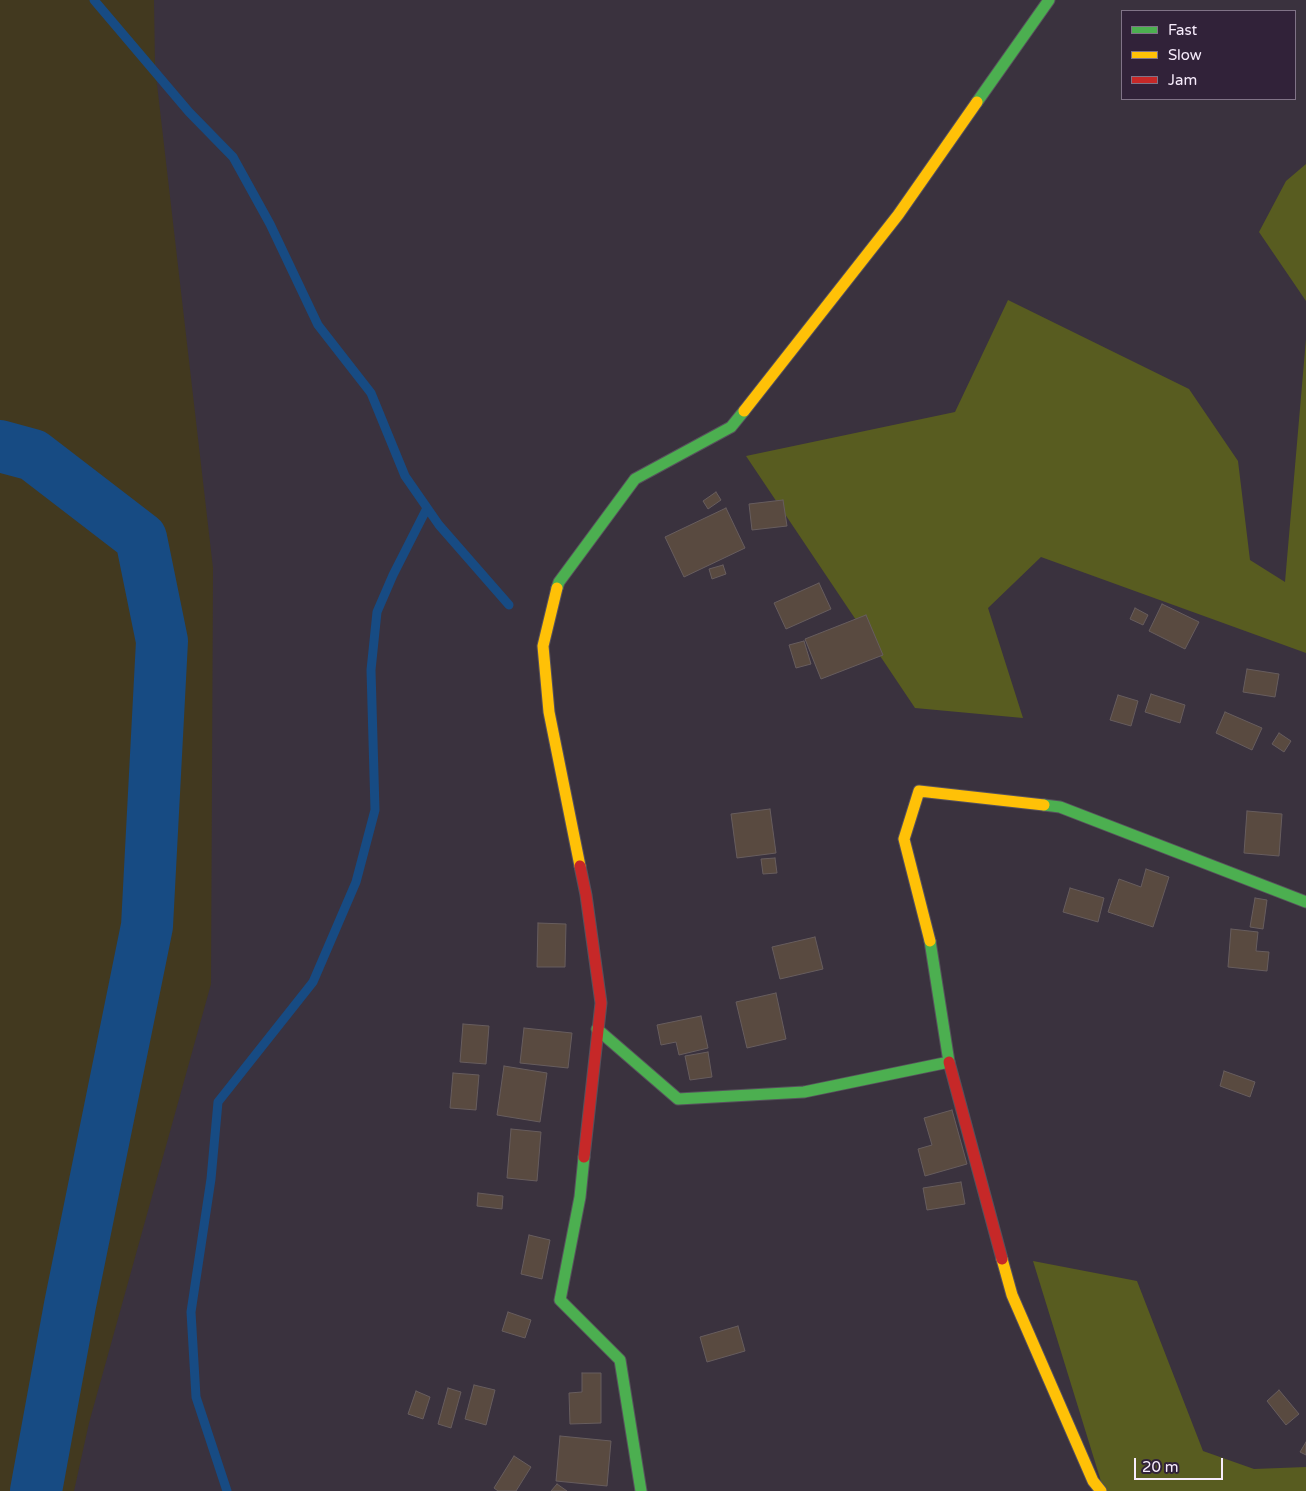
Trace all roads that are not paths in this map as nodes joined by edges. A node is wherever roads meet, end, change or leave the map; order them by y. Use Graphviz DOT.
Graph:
graph roads {
  1 [pos="1049,0"];
  2 [pos="1306,902"];
  3 [pos="597,1030"];
  4 [pos="949,1062"];
  5 [pos="641,1491"];
  6 [pos="1101,1491"];
  1 -- 3 [label="street"];
  2 -- 4 [label="street"];
  3 -- 4 [label="street"];
  3 -- 5 [label="street"];
  4 -- 6 [label="street"];
}
